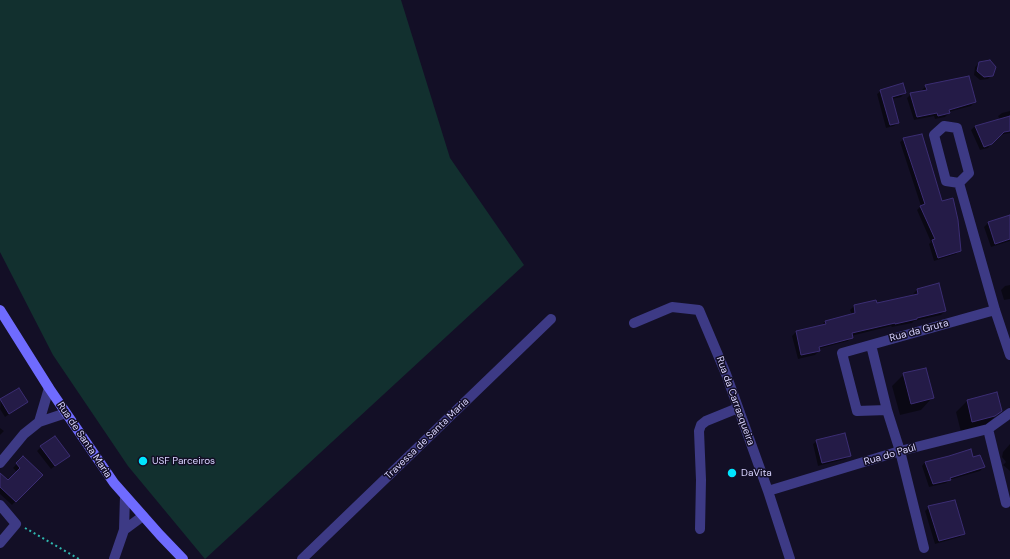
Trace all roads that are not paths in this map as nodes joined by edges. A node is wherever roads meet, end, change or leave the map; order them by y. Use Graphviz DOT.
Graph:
graph roads {
  1 [pos="959,183"];
  2 [pos="0,310"];
  3 [pos="995,310"];
  4 [pos="551,319"];
  5 [pos="634,323"];
  6 [pos="871,345"];
  7 [pos="1010,355"];
  8 [pos="49,388"];
  9 [pos="738,408"];
  10 [pos="887,410"];
  11 [pos="66,413"];
  12 [pos="1010,413"];
  13 [pos="39,422"];
  14 [pos="988,429"];
  15 [pos="900,451"];
  16 [pos="0,463"];
  17 [pos="768,491"];
  18 [pos="125,496"];
  19 [pos="1006,503"];
  20 [pos="0,505"];
  21 [pos="143,516"];
  22 [pos="700,529"];
  23 [pos="124,530"];
  24 [pos="0,543"];
  25 [pos="924,548"];
  26 [pos="114,559"];
  27 [pos="183,559"];
  28 [pos="302,559"];
  29 [pos="790,559"];
  1 -- 1 [label="street"];
  1 -- 3 [label="street"];
  2 -- 8 [label="street, Rua de Santa Maria"];
  3 -- 6 [label="street, Rua da Gruta"];
  3 -- 7 [label="street"];
  4 -- 28 [label="street, Travessa de Santa Maria"];
  5 -- 9 [label="street, Rua da Carrasqueira"];
  6 -- 10 [label="street"];
  6 -- 10 [label="street, Rua da Gruta"];
  8 -- 11 [label="street, Rua de Santa Maria"];
  8 -- 13 [label="street"];
  9 -- 17 [label="street, Rua da Carrasqueira"];
  9 -- 22 [label="street"];
  10 -- 15 [label="street"];
  11 -- 13 [label="street"];
  11 -- 18 [label="street, Rua de Santa Maria"];
  12 -- 14 [label="street, Rua do Paúl"];
  13 -- 16 [label="street"];
  14 -- 15 [label="street, Rua do Paúl"];
  14 -- 19 [label="street"];
  15 -- 17 [label="street, Rua do Paúl"];
  15 -- 25 [label="street"];
  17 -- 29 [label="street, Rua da Carrasqueira"];
  18 -- 21 [label="street, Rua de Santa Maria"];
  18 -- 23 [label="street"];
  20 -- 24 [label="street"];
  21 -- 23 [label="street"];
  21 -- 27 [label="street, Rua de Santa Maria"];
  23 -- 26 [label="street"];
}
